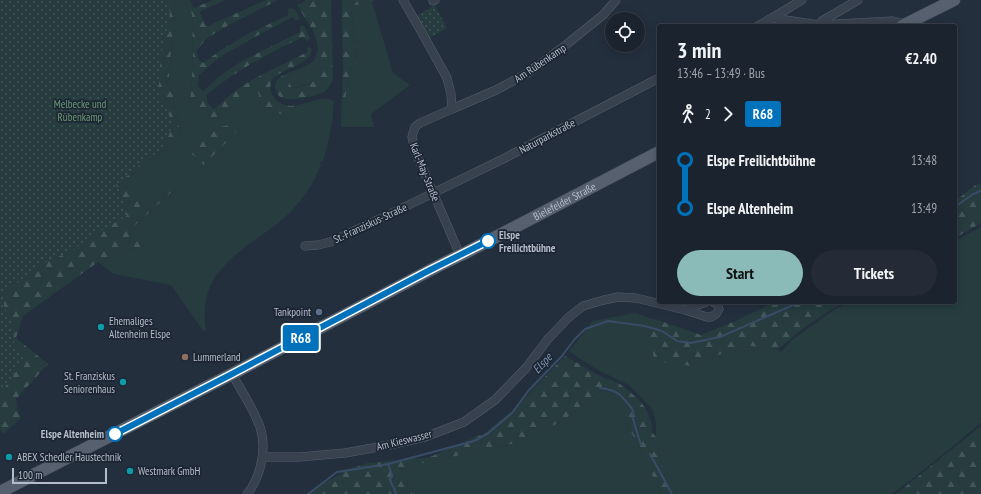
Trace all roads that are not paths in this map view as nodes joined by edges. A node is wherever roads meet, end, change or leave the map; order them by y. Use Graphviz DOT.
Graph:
graph roads {
  1 [pos="402,0"];
  2 [pos="616,0"];
  3 [pos="802,0"];
  4 [pos="858,0"];
  5 [pos="954,0"];
  6 [pos="772,18"];
  7 [pos="762,24"];
  8 [pos="816,24"];
  9 [pos="823,24"];
  10 [pos="840,24"];
  11 [pos="900,24"];
  12 [pos="905,24"];
  13 [pos="657,79"];
  14 [pos="452,109"];
  15 [pos="657,153"];
  16 [pos="433,193"];
  17 [pos="305,246"];
  18 [pos="460,255"];
  19 [pos="657,303"];
  20 [pos="660,304"];
  21 [pos="701,304"];
  22 [pos="717,304"];
  23 [pos="685,310"];
  24 [pos="232,374"];
  25 [pos="263,457"];
  26 [pos="0,492"];
  27 [pos="247,494"];
  1 -- 14 [label="street"];
  2 -- 14 [label="street, Am Rübenkamp"];
  3 -- 6 [label="street"];
  4 -- 9 [label="street"];
  5 -- 12 [label="main road"];
  6 -- 7 [label="street"];
  6 -- 8 [label="street"];
  10 -- 11 [label="street"];
  13 -- 16 [label="street, Naturparkstraße"];
  14 -- 16 [label="street, Karl-May-Straße"];
  15 -- 18 [label="main road, Bielefelder Straße"];
  16 -- 17 [label="street, St.-Franziskus-Straße"];
  16 -- 18 [label="street, Karl-May-Straße"];
  18 -- 24 [label="main road, Bielefelder Straße"];
  19 -- 25 [label="street, Am Kieswasser"];
  20 -- 23 [label="street, Am Kieswasser"];
  21 -- 23 [label="street"];
  22 -- 23 [label="street, Am Kieswasser"];
  24 -- 25 [label="street"];
  24 -- 26 [label="main road, Bielefelder Straße"];
  25 -- 27 [label="street"];
}
